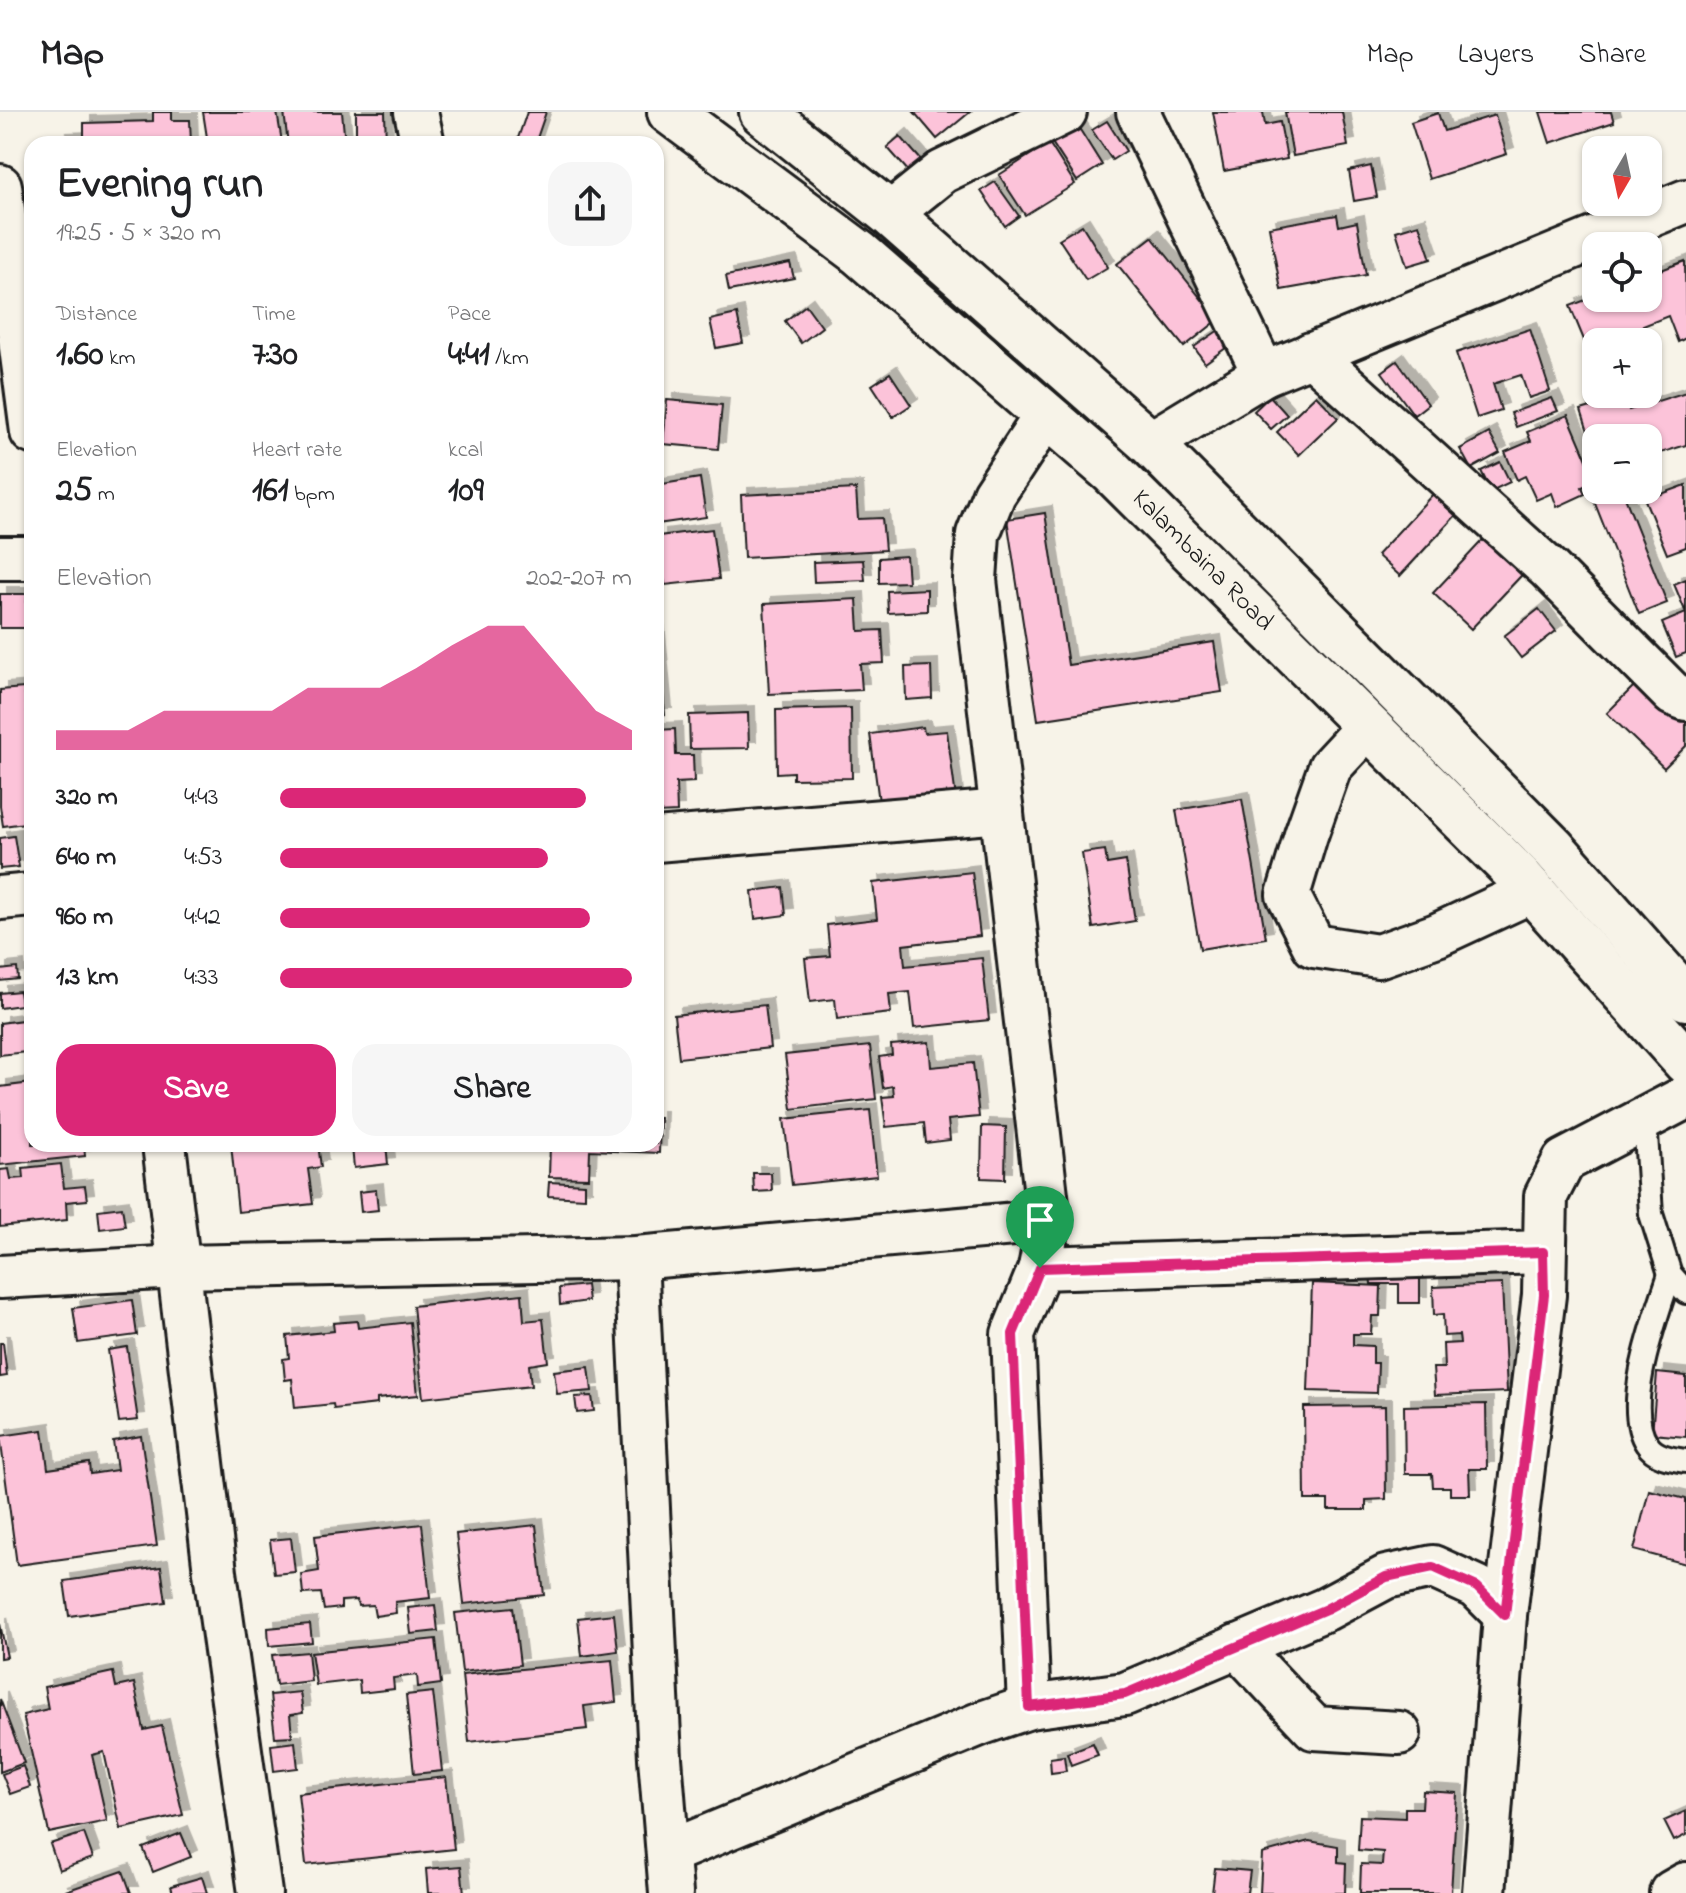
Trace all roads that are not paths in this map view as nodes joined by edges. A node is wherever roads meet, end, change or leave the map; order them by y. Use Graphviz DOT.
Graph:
graph roads {
  1 [pos="416,112"];
  2 [pos="670,112"];
  3 [pos="762,112"];
  4 [pos="1065,112"];
  5 [pos="1138,112"];
  6 [pos="421,136"];
  7 [pos="0,186"];
  8 [pos="1686,201"];
  9 [pos="890,214"];
  10 [pos="1311,354"];
  11 [pos="24,370"];
  12 [pos="1264,374"];
  13 [pos="1046,415"];
  14 [pos="1150,443"];
  15 [pos="0,558"];
  16 [pos="24,558"];
  17 [pos="1686,699"];
  18 [pos="1368,726"];
  19 [pos="1002,811"];
  20 [pos="664,839"];
  21 [pos="1532,891"];
  22 [pos="24,896"];
  23 [pos="0,898"];
  24 [pos="1686,998"];
  25 [pos="1686,1062"];
  26 [pos="1686,1097"];
  27 [pos="1645,1118"];
  28 [pos="165,1152"];
  29 [pos="1049,1221"];
  30 [pos="1543,1252"];
  31 [pos="636,1258"];
  32 [pos="178,1267"];
  33 [pos="1040,1268"];
  34 [pos="1670,1274"];
  35 [pos="0,1277"];
  36 [pos="1686,1292"];
  37 [pos="1686,1461"];
  38 [pos="1505,1615"];
  39 [pos="1237,1646"];
  40 [pos="1029,1707"];
  41 [pos="1399,1733"];
  42 [pos="670,1852"];
  43 [pos="1686,1885"];
  44 [pos="260,1893"];
  45 [pos="671,1893"];
  46 [pos="1484,1893"];
  47 [pos="1672,1893"];
  1 -- 6 [label="street"];
  2 -- 13 [label="main road, Kalambaina Road"];
  3 -- 9 [label="main road, Kalambaina Road"];
  4 -- 9 [label="street"];
  5 -- 12 [label="street"];
  7 -- 11 [label="street"];
  8 -- 10 [label="street"];
  9 -- 14 [label="main road, Kalambaina Road"];
  10 -- 12 [label="street"];
  10 -- 17 [label="street"];
  12 -- 14 [label="street"];
  13 -- 18 [label="main road, Kalambaina Road"];
  13 -- 19 [label="street"];
  14 -- 24 [label="main road, Kalambaina Road"];
  15 -- 16 [label="street"];
  18 -- 21 [label="main road, Kalambaina Road"];
  18 -- 21 [label="street"];
  19 -- 20 [label="street"];
  19 -- 29 [label="street"];
  21 -- 25 [label="main road, Kalambaina Road"];
  22 -- 23 [label="street"];
  26 -- 27 [label="street"];
  27 -- 30 [label="street"];
  27 -- 34 [label="lane"];
  28 -- 32 [label="street"];
  29 -- 31 [label="street"];
  29 -- 33 [label="street"];
  30 -- 33 [label="street"];
  30 -- 38 [label="street"];
  31 -- 32 [label="street"];
  31 -- 42 [label="street"];
  32 -- 35 [label="street"];
  32 -- 44 [label="street"];
  33 -- 40 [label="street"];
  34 -- 36 [label="lane"];
  34 -- 37 [label="lane"];
  38 -- 39 [label="street"];
  38 -- 46 [label="street"];
  39 -- 40 [label="street"];
  39 -- 41 [label="street"];
  40 -- 42 [label="street"];
  42 -- 45 [label="street"];
  43 -- 47 [label="main road"];
}
